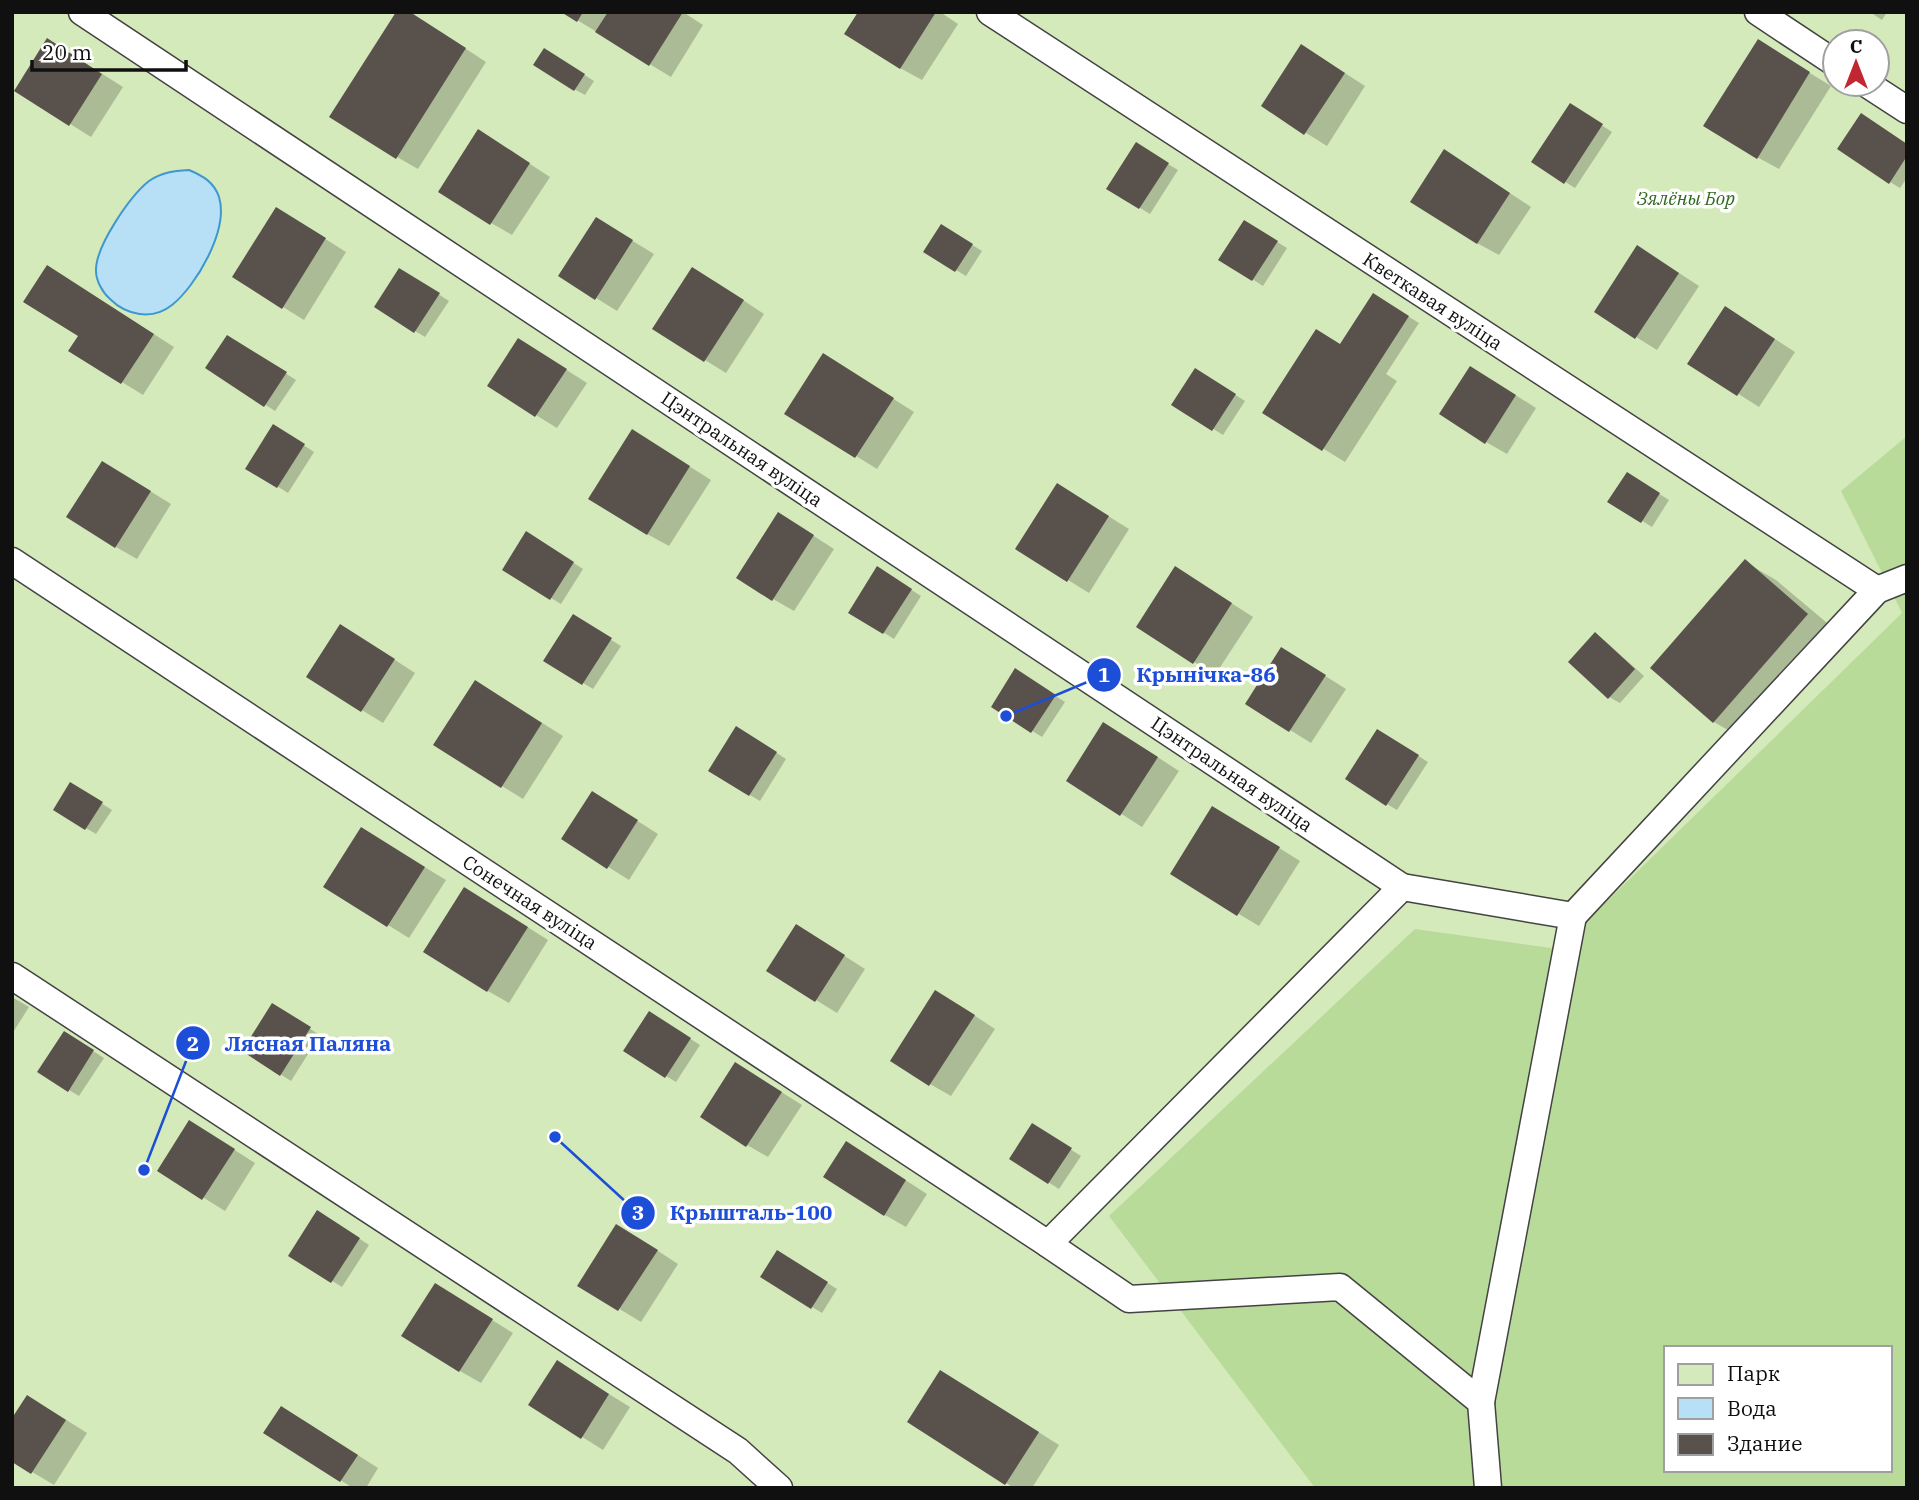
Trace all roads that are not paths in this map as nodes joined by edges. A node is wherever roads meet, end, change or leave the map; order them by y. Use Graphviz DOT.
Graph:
graph roads {
  1 [pos="82,12"];
  2 [pos="990,12"];
  3 [pos="1758,12"];
  4 [pos="1821,54"];
  5 [pos="1889,98"];
  6 [pos="1907,110"];
  7 [pos="12,561"];
  8 [pos="1907,578"];
  9 [pos="1877,590"];
  10 [pos="1402,887"];
  11 [pos="1573,916"];
  12 [pos="12,976"];
  13 [pos="1048,1244"];
  14 [pos="1481,1402"];
  15 [pos="779,1488"];
  16 [pos="1488,1488"];
  1 -- 10 [label="lane, Цэнтральная вуліца"];
  2 -- 9 [label="lane, Кветкавая вуліца"];
  3 -- 4 [label="lane"];
  5 -- 6 [label="lane"];
  7 -- 13 [label="lane, Сонечная вуліца"];
  8 -- 9 [label="lane"];
  9 -- 11 [label="lane"];
  10 -- 11 [label="lane"];
  10 -- 13 [label="lane"];
  11 -- 14 [label="lane"];
  12 -- 15 [label="lane"];
  13 -- 14 [label="lane, Сонечная вуліца"];
  14 -- 16 [label="lane"];
}
